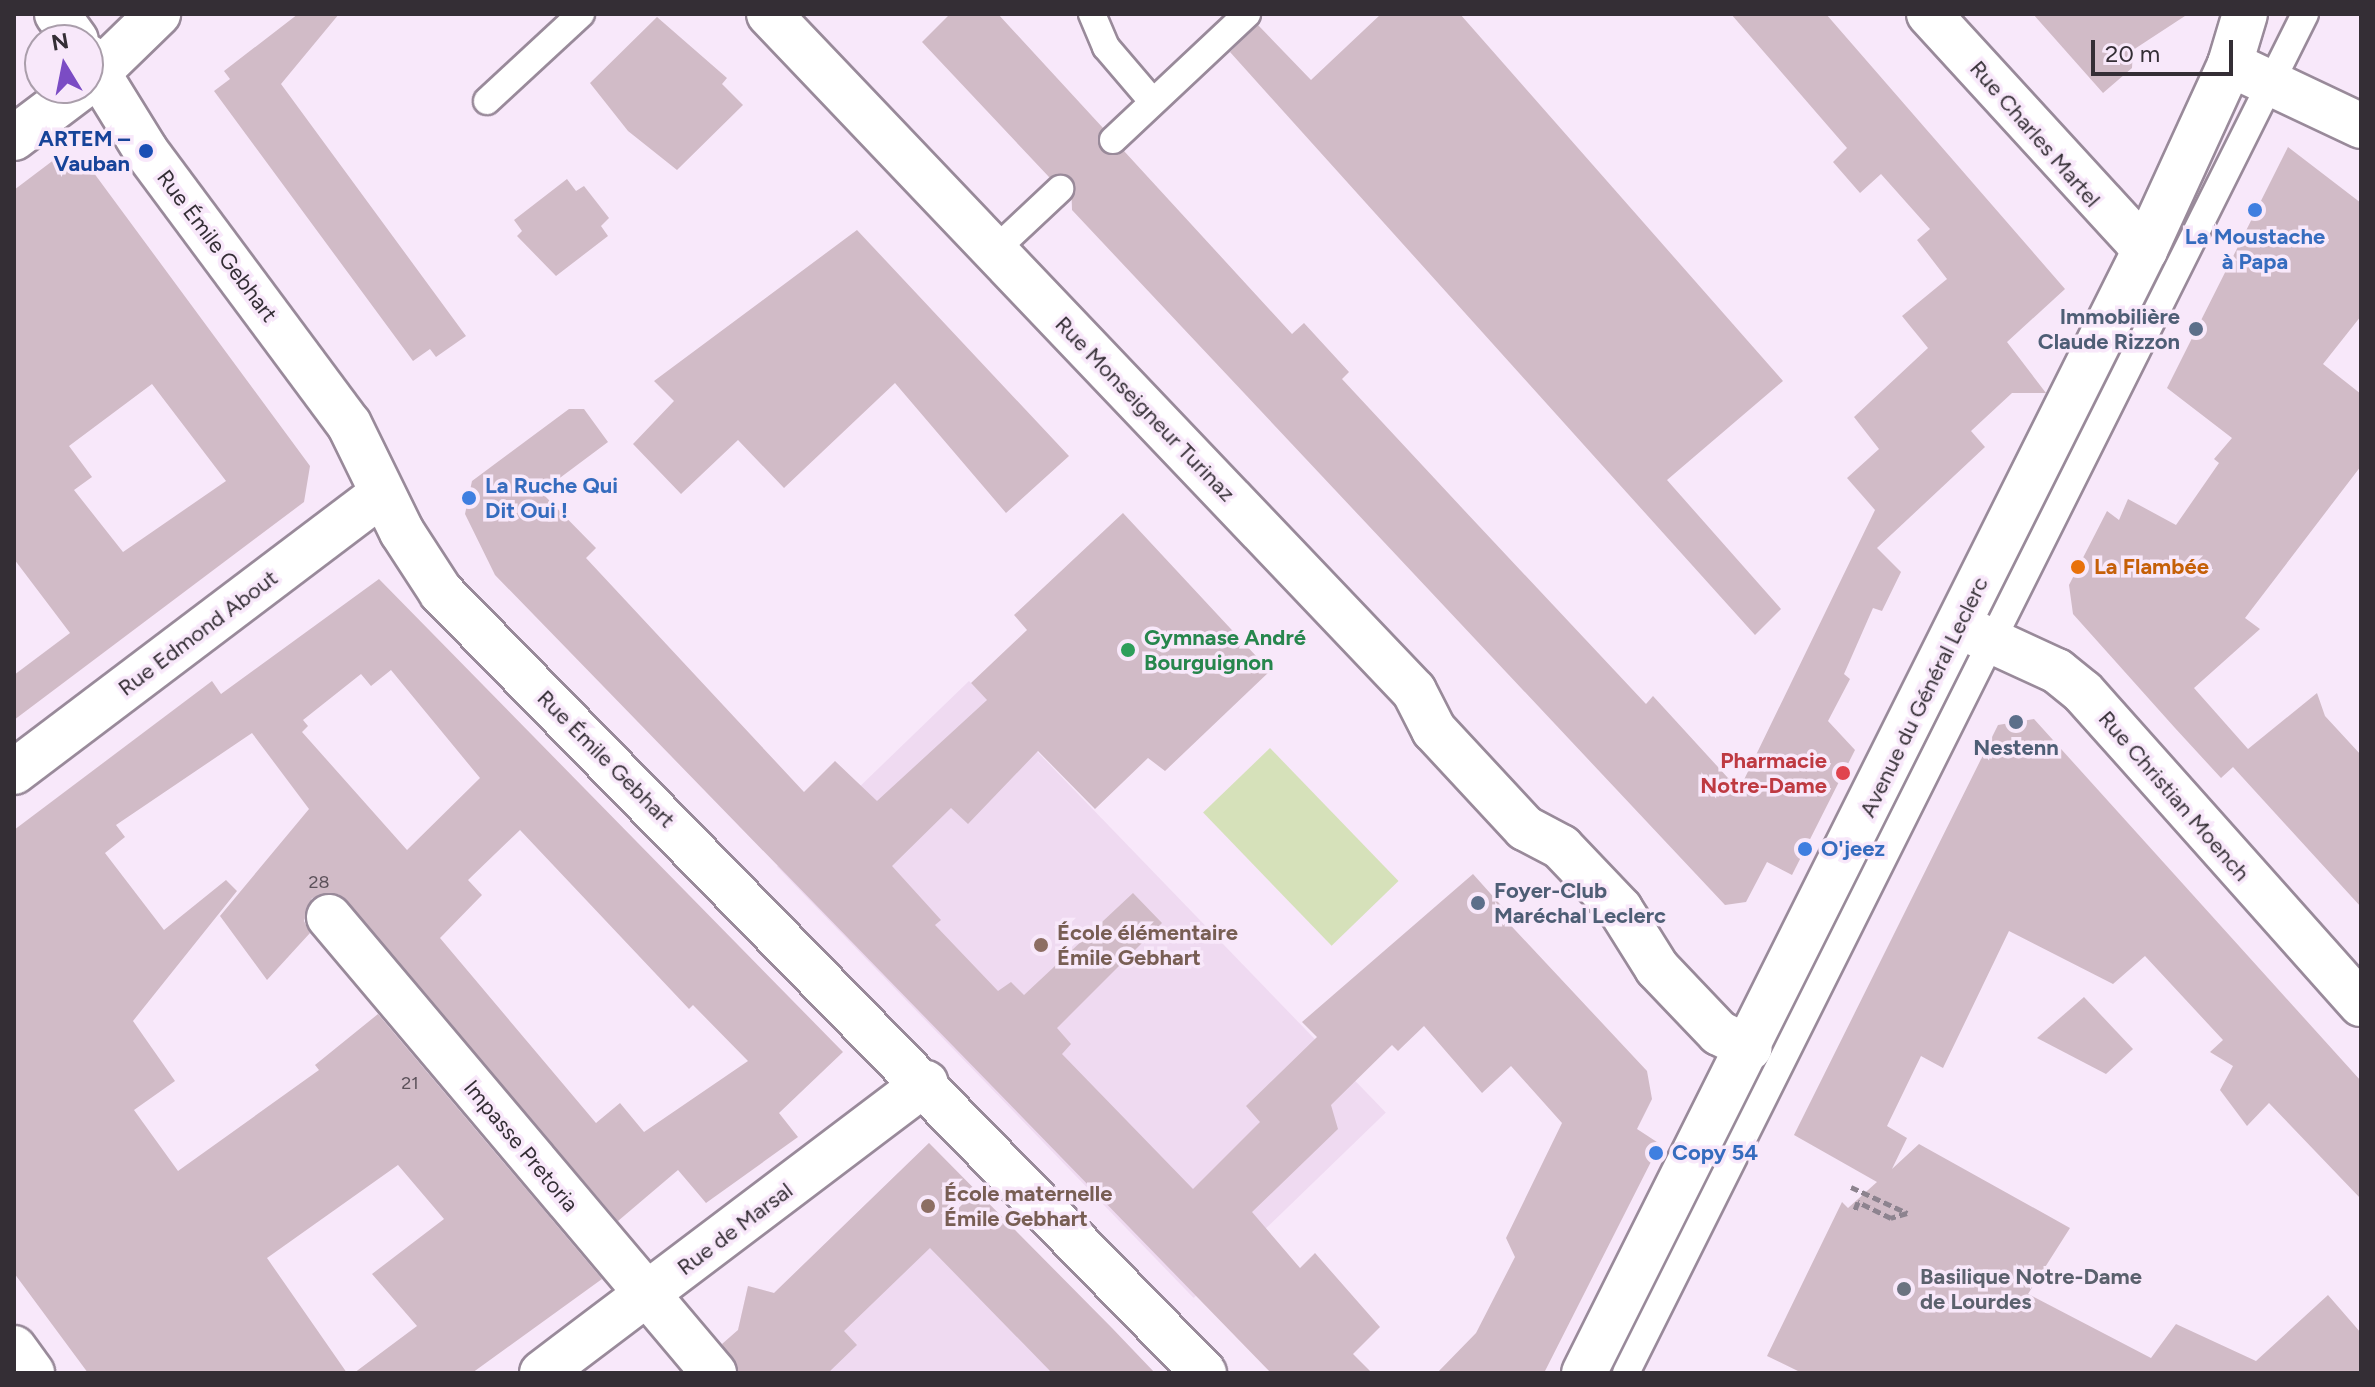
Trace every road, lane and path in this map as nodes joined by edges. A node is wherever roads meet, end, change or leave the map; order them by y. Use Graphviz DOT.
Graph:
graph roads {
  1 [pos="158,14"];
  2 [pos="581,14"];
  3 [pos="769,14"];
  4 [pos="1092,14"];
  5 [pos="1247,14"];
  6 [pos="1929,14"];
  7 [pos="2245,14"];
  8 [pos="2305,14"];
  9 [pos="104,54"];
  10 [pos="2230,64"];
  11 [pos="2270,83"];
  12 [pos="104,93"];
  13 [pos="487,101"];
  14 [pos="1153,102"];
  15 [pos="49,104"];
  16 [pos="2361,126"];
  17 [pos="14,138"];
  18 [pos="1113,140"];
  19 [pos="1060,189"];
  20 [pos="994,251"];
  21 [pos="2162,258"];
  22 [pos="382,494"];
  23 [pos="1975,633"];
  24 [pos="14,772"];
  25 [pos="329,917"];
  26 [pos="2361,1004"];
  27 [pos="1765,1056"];
  28 [pos="926,1083"];
  29 [pos="1851,1187"];
  30 [pos="1855,1210"];
  31 [pos="647,1296"];
  32 [pos="14,1348"];
  33 [pos="32,1373"];
  34 [pos="542,1373"];
  35 [pos="714,1373"];
  36 [pos="1204,1373"];
  37 [pos="1584,1373"];
  38 [pos="1626,1373"];
  1 -- 9 [label="street"];
  2 -- 13 [label="lane"];
  3 -- 20 [label="street, Rue Monseigneur Turinaz"];
  4 -- 14 [label="lane"];
  5 -- 14 [label="lane"];
  6 -- 21 [label="street, Rue Charles Martel"];
  7 -- 10 [label="street, Avenue du Général Leclerc"];
  8 -- 11 [label="lane"];
  10 -- 11 [label="street"];
  10 -- 21 [label="street, Avenue du Général Leclerc"];
  11 -- 16 [label="street"];
  11 -- 21 [label="lane"];
  12 -- 22 [label="street, Rue Émile Gebhart"];
  14 -- 18 [label="lane"];
  15 -- 17 [label="street"];
  19 -- 20 [label="lane"];
  20 -- 27 [label="street, Rue Monseigneur Turinaz"];
  21 -- 23 [label="street, Avenue du Général Leclerc"];
  22 -- 24 [label="street, Rue Edmond About"];
  22 -- 28 [label="street, Rue Émile Gebhart"];
  23 -- 26 [label="street, Rue Christian Moench"];
  23 -- 27 [label="street, Avenue du Général Leclerc"];
  25 -- 31 [label="street, Impasse Pretoria"];
  27 -- 37 [label="street, Avenue du Général Leclerc"];
  27 -- 38 [label="lane"];
  28 -- 31 [label="street, Rue de Marsal"];
  28 -- 36 [label="street, Rue Émile Gebhart"];
  29 -- 30 [label="path"];
  31 -- 34 [label="street, Rue de Marsal"];
  31 -- 35 [label="street, Impasse Pretoria"];
  32 -- 33 [label="street"];
}
